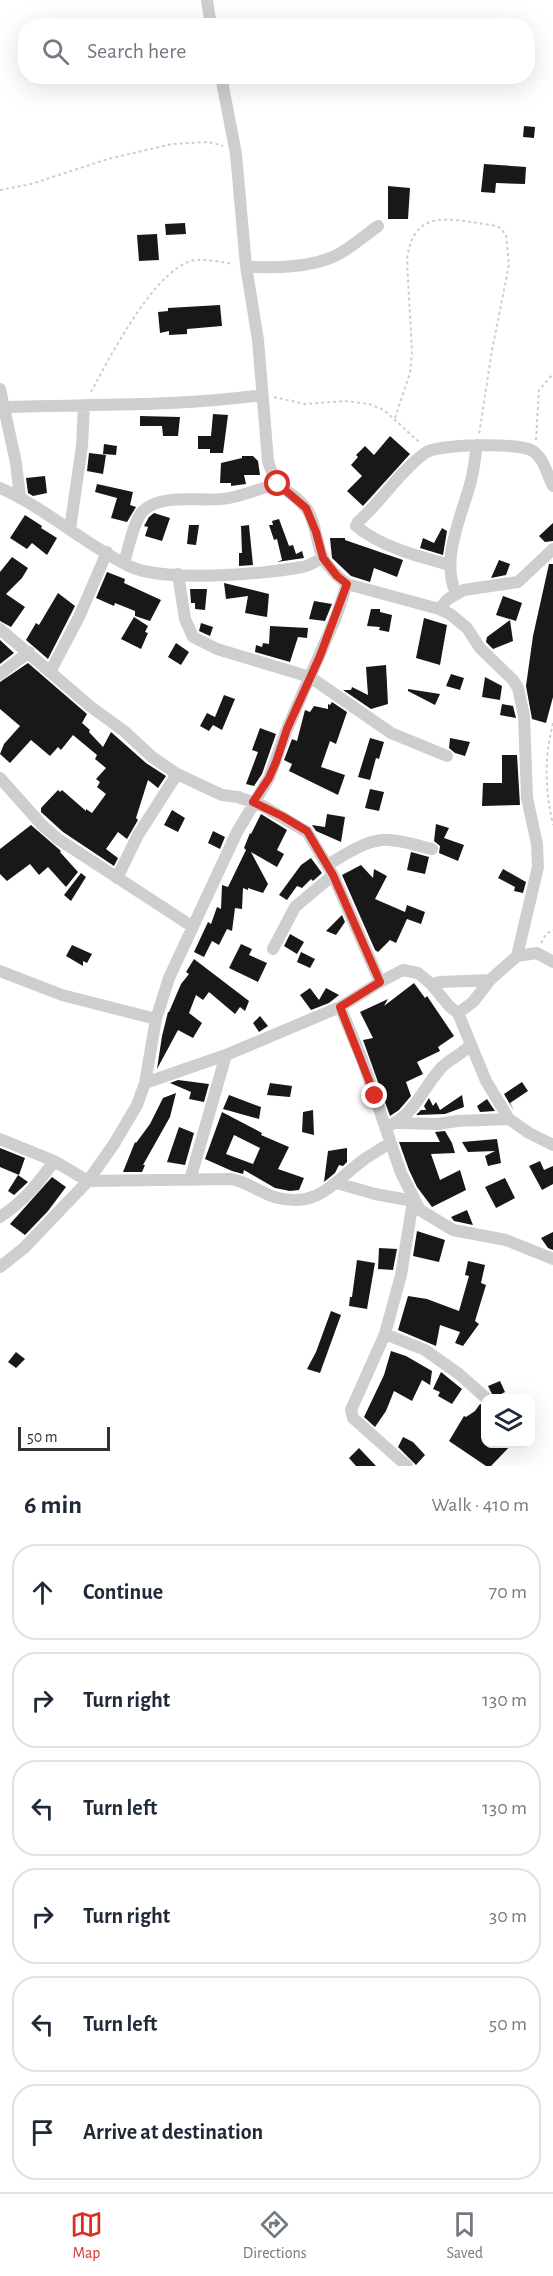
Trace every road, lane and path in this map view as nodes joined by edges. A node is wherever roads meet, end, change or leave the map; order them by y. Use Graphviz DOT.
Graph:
graph roads {
  1 [pos="207,0"];
  2 [pos="210,18"];
  3 [pos="223,84"];
  4 [pos="236,154"];
  5 [pos="0,190"];
  6 [pos="378,226"];
  7 [pos="246,266"];
  8 [pos="553,374"];
  9 [pos="0,389"];
  10 [pos="262,395"];
  11 [pos="84,405"];
  12 [pos="4,407"];
  13 [pos="395,418"];
  14 [pos="477,445"];
  15 [pos="427,450"];
  16 [pos="534,451"];
  17 [pos="278,484"];
  18 [pos="553,486"];
  19 [pos="0,488"];
  20 [pos="20,498"];
  21 [pos="70,529"];
  22 [pos="553,549"];
  23 [pos="107,552"];
  24 [pos="323,558"];
  25 [pos="124,563"];
  26 [pos="450,565"];
  27 [pos="178,574"];
  28 [pos="347,584"];
  29 [pos="456,593"];
  30 [pos="439,609"];
  31 [pos="0,629"];
  32 [pos="29,652"];
  33 [pos="50,672"];
  34 [pos="0,674"];
  35 [pos="310,677"];
  36 [pos="553,723"];
  37 [pos="447,756"];
  38 [pos="177,774"];
  39 [pos="0,778"];
  40 [pos="253,802"];
  41 [pos="553,825"];
  42 [pos="432,849"];
  43 [pos="330,870"];
  44 [pos="117,878"];
  45 [pos="193,927"];
  46 [pos="553,930"];
  47 [pos="273,949"];
  48 [pos="537,953"];
  49 [pos="517,956"];
  50 [pos="553,963"];
  51 [pos="0,971"];
  52 [pos="490,980"];
  53 [pos="380,982"];
  54 [pos="431,984"];
  55 [pos="340,1007"];
  56 [pos="458,1013"];
  57 [pos="156,1019"];
  58 [pos="471,1044"];
  59 [pos="226,1055"];
  60 [pos="145,1083"];
  61 [pos="509,1119"];
  62 [pos="398,1123"];
  63 [pos="386,1127"];
  64 [pos="0,1139"];
  65 [pos="390,1143"];
  66 [pos="553,1145"];
  67 [pos="54,1161"];
  68 [pos="190,1180"];
  69 [pos="88,1181"];
  70 [pos="337,1183"];
  71 [pos="413,1201"];
  72 [pos="0,1217"];
  73 [pos="553,1259"];
  74 [pos="0,1267"];
  75 [pos="385,1334"];
  76 [pos="482,1394"];
  77 [pos="407,1466"];
  1 -- 2 [label="street"];
  3 -- 4 [label="street"];
  4 -- 5 [label="path"];
  4 -- 7 [label="street"];
  6 -- 7 [label="street"];
  7 -- 10 [label="street"];
  7 -- 11 [label="path"];
  8 -- 16 [label="path"];
  9 -- 12 [label="street"];
  10 -- 11 [label="street"];
  10 -- 13 [label="path"];
  10 -- 17 [label="street"];
  11 -- 12 [label="street"];
  11 -- 21 [label="street"];
  12 -- 20 [label="street"];
  13 -- 14 [label="path"];
  13 -- 15 [label="path"];
  14 -- 15 [label="street"];
  14 -- 16 [label="street"];
  14 -- 26 [label="street"];
  15 -- 26 [label="street"];
  16 -- 18 [label="street"];
  17 -- 24 [label="street"];
  17 -- 25 [label="street"];
  19 -- 20 [label="street"];
  20 -- 21 [label="street"];
  21 -- 23 [label="street"];
  22 -- 29 [label="street"];
  23 -- 25 [label="street"];
  23 -- 33 [label="street"];
  24 -- 27 [label="street"];
  24 -- 28 [label="street"];
  25 -- 27 [label="street"];
  26 -- 29 [label="street"];
  27 -- 35 [label="street"];
  28 -- 30 [label="street"];
  28 -- 35 [label="street"];
  29 -- 30 [label="street"];
  30 -- 49 [label="street"];
  31 -- 32 [label="street"];
  32 -- 33 [label="street"];
  32 -- 34 [label="street"];
  33 -- 38 [label="street"];
  35 -- 37 [label="street"];
  35 -- 40 [label="street"];
  36 -- 41 [label="path"];
  38 -- 40 [label="street"];
  38 -- 44 [label="street"];
  39 -- 44 [label="street"];
  40 -- 43 [label="street"];
  40 -- 45 [label="street"];
  42 -- 43 [label="street"];
  43 -- 47 [label="street"];
  43 -- 53 [label="street"];
  44 -- 45 [label="street"];
  45 -- 57 [label="street"];
  46 -- 48 [label="path"];
  48 -- 49 [label="street"];
  48 -- 50 [label="street"];
  49 -- 52 [label="street"];
  51 -- 57 [label="street"];
  52 -- 54 [label="street"];
  52 -- 56 [label="street"];
  53 -- 54 [label="street"];
  53 -- 55 [label="street"];
  54 -- 56 [label="street"];
  55 -- 59 [label="street"];
  55 -- 63 [label="street"];
  56 -- 58 [label="street"];
  57 -- 60 [label="street"];
  58 -- 61 [label="street"];
  58 -- 62 [label="street"];
  59 -- 60 [label="street"];
  59 -- 68 [label="street"];
  60 -- 69 [label="street"];
  61 -- 62 [label="street"];
  61 -- 66 [label="street"];
  62 -- 63 [label="street"];
  63 -- 65 [label="street"];
  64 -- 67 [label="street"];
  65 -- 70 [label="street"];
  65 -- 71 [label="street"];
  67 -- 69 [label="street"];
  67 -- 72 [label="street"];
  68 -- 69 [label="street"];
  68 -- 70 [label="street"];
  69 -- 74 [label="street"];
  70 -- 71 [label="street"];
  71 -- 73 [label="street"];
  71 -- 75 [label="street"];
  75 -- 76 [label="street"];
  75 -- 77 [label="street"];
}
